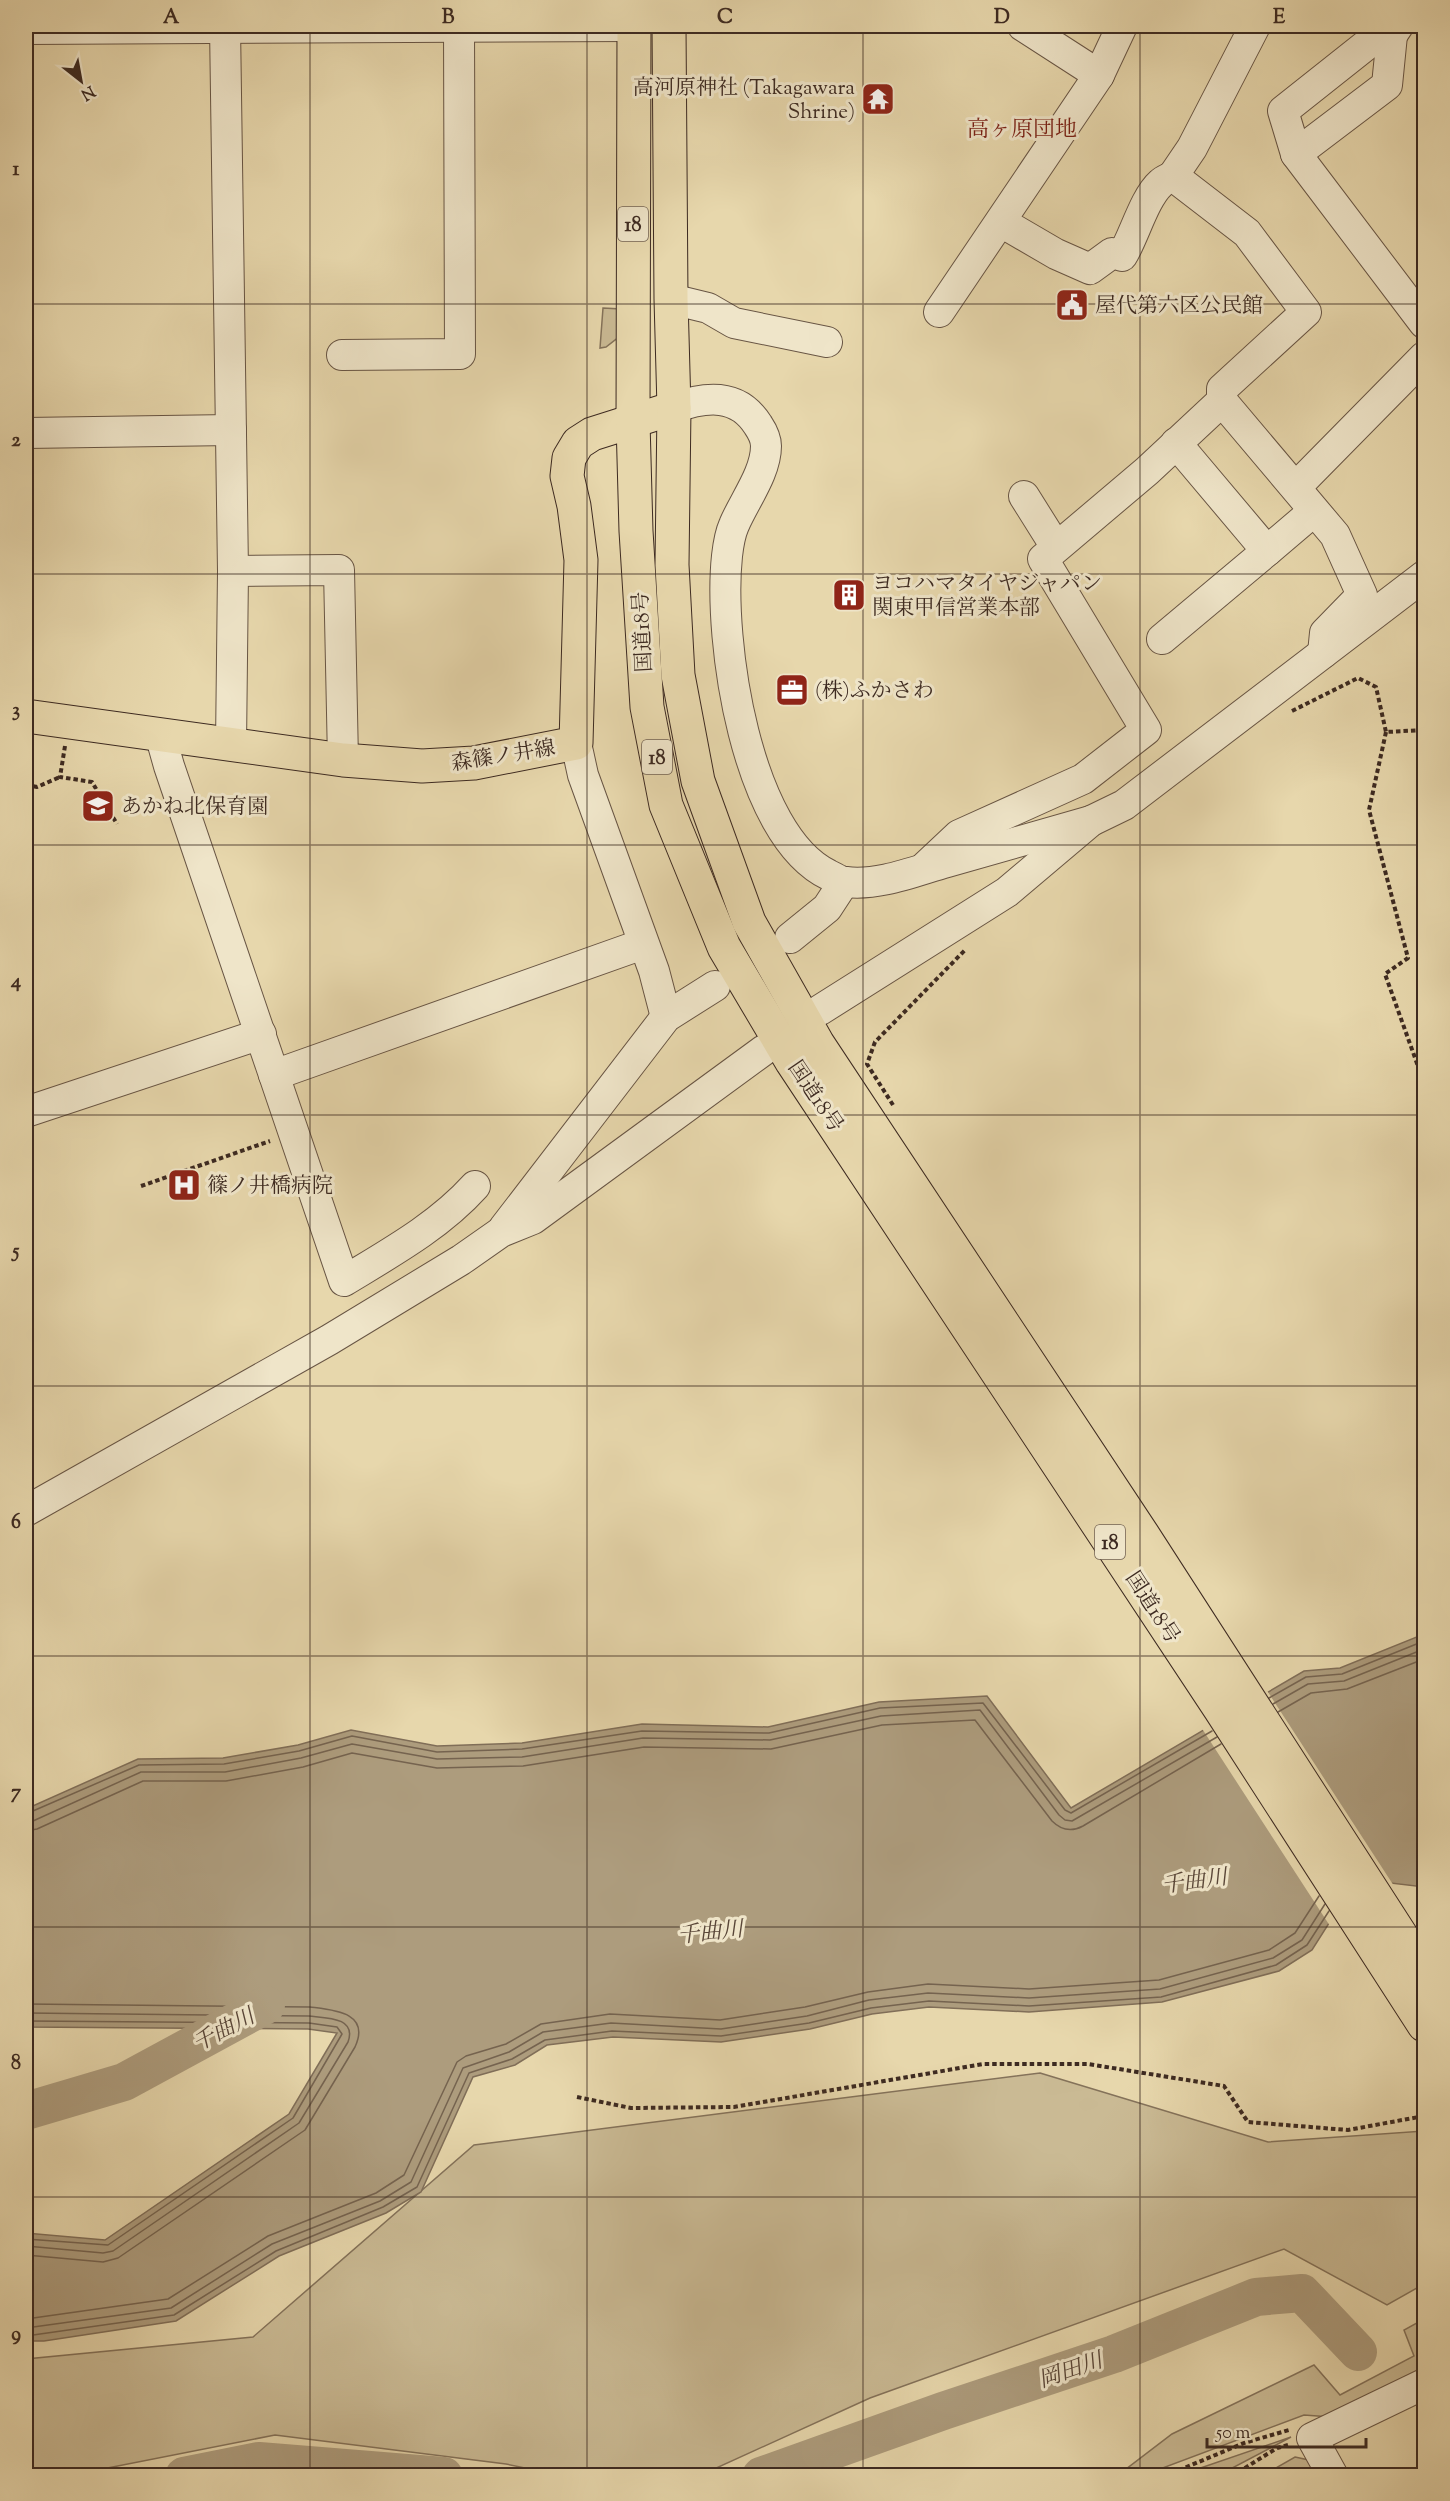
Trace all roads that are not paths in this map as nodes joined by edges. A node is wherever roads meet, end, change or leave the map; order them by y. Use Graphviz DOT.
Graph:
graph roads {
  1 [pos="459,26"];
  2 [pos="1023,26"];
  3 [pos="1122,26"];
  4 [pos="1255,26"];
  5 [pos="225,27"];
  6 [pos="633,28"];
  7 [pos="26,29"];
  8 [pos="1392,29"];
  9 [pos="674,34"];
  10 [pos="1099,75"];
  11 [pos="1296,154"];
  12 [pos="1173,176"];
  13 [pos="1001,222"];
  14 [pos="671,299"];
  15 [pos="939,312"];
  16 [pos="1425,323"];
  17 [pos="827,342"];
  18 [pos="342,355"];
  19 [pos="1425,357"];
  20 [pos="1222,401"];
  21 [pos="674,408"];
  22 [pos="633,422"];
  23 [pos="231,430"];
  24 [pos="26,433"];
  25 [pos="1176,442"];
  26 [pos="1296,487"];
  27 [pos="1024,496"];
  28 [pos="1314,511"];
  29 [pos="1056,547"];
  30 [pos="1267,551"];
  31 [pos="233,571"];
  32 [pos="1425,576"];
  33 [pos="1162,639"];
  34 [pos="1323,653"];
  35 [pos="26,716"];
  36 [pos="160,734"];
  37 [pos="576,744"];
  38 [pos="231,745"];
  39 [pos="343,760"];
  40 [pos="1091,821"];
  41 [pos="922,869"];
  42 [pos="844,882"];
  43 [pos="790,938"];
  44 [pos="644,944"];
  45 [pos="715,986"];
  46 [pos="819,1010"];
  47 [pos="666,1017"];
  48 [pos="261,1034"];
  49 [pos="791,1052"];
  50 [pos="274,1075"];
  51 [pos="26,1112"];
  52 [pos="475,1186"];
  53 [pos="501,1233"];
  54 [pos="26,1511"];
  55 [pos="1425,1971"];
  56 [pos="1425,2025"];
  57 [pos="1425,2384"];
  58 [pos="1333,2475"];
  1 -- 5 [label="street"];
  1 -- 6 [label="street"];
  1 -- 18 [label="street"];
  2 -- 10 [label="street"];
  3 -- 10 [label="street"];
  4 -- 12 [label="street"];
  5 -- 7 [label="street"];
  5 -- 23 [label="street"];
  6 -- 22 [label="main road, 国道18号 / 18"];
  8 -- 11 [label="street"];
  8 -- 11 [label="street"];
  9 -- 14 [label="main road, 国道18号 / 18"];
  10 -- 13 [label="street"];
  11 -- 16 [label="street"];
  12 -- 13 [label="street"];
  12 -- 20 [label="street"];
  13 -- 15 [label="street"];
  14 -- 17 [label="street"];
  14 -- 21 [label="main road, 国道18号 / 18"];
  19 -- 26 [label="street"];
  20 -- 25 [label="street"];
  20 -- 26 [label="street"];
  21 -- 22 [label="main road, 森篠ノ井線"];
  21 -- 42 [label="street"];
  21 -- 49 [label="main road, 国道18号 / 18"];
  22 -- 37 [label="main road, 森篠ノ井線"];
  22 -- 49 [label="main road, 国道18号 / 18"];
  23 -- 24 [label="street"];
  23 -- 31 [label="street"];
  25 -- 29 [label="street"];
  25 -- 30 [label="street"];
  26 -- 28 [label="street"];
  27 -- 29 [label="street"];
  28 -- 30 [label="street"];
  28 -- 34 [label="street"];
  29 -- 41 [label="street"];
  30 -- 33 [label="street"];
  31 -- 38 [label="street"];
  31 -- 39 [label="street"];
  32 -- 34 [label="street"];
  34 -- 40 [label="street"];
  35 -- 36 [label="main road, 森篠ノ井線"];
  36 -- 38 [label="main road, 森篠ノ井線"];
  36 -- 48 [label="street"];
  37 -- 39 [label="main road, 森篠ノ井線"];
  37 -- 44 [label="street"];
  38 -- 39 [label="main road, 森篠ノ井線"];
  40 -- 41 [label="street"];
  40 -- 46 [label="street"];
  41 -- 42 [label="street"];
  42 -- 43 [label="street"];
  44 -- 47 [label="street"];
  44 -- 50 [label="street"];
  45 -- 47 [label="street"];
  47 -- 53 [label="street"];
  48 -- 50 [label="street"];
  48 -- 51 [label="street"];
  49 -- 53 [label="street"];
  49 -- 55 [label="main road, 国道18号 / 18"];
  49 -- 56 [label="main road, 国道18号 / 18"];
  50 -- 52 [label="street"];
  53 -- 54 [label="street"];
  57 -- 58 [label="street"];
}
